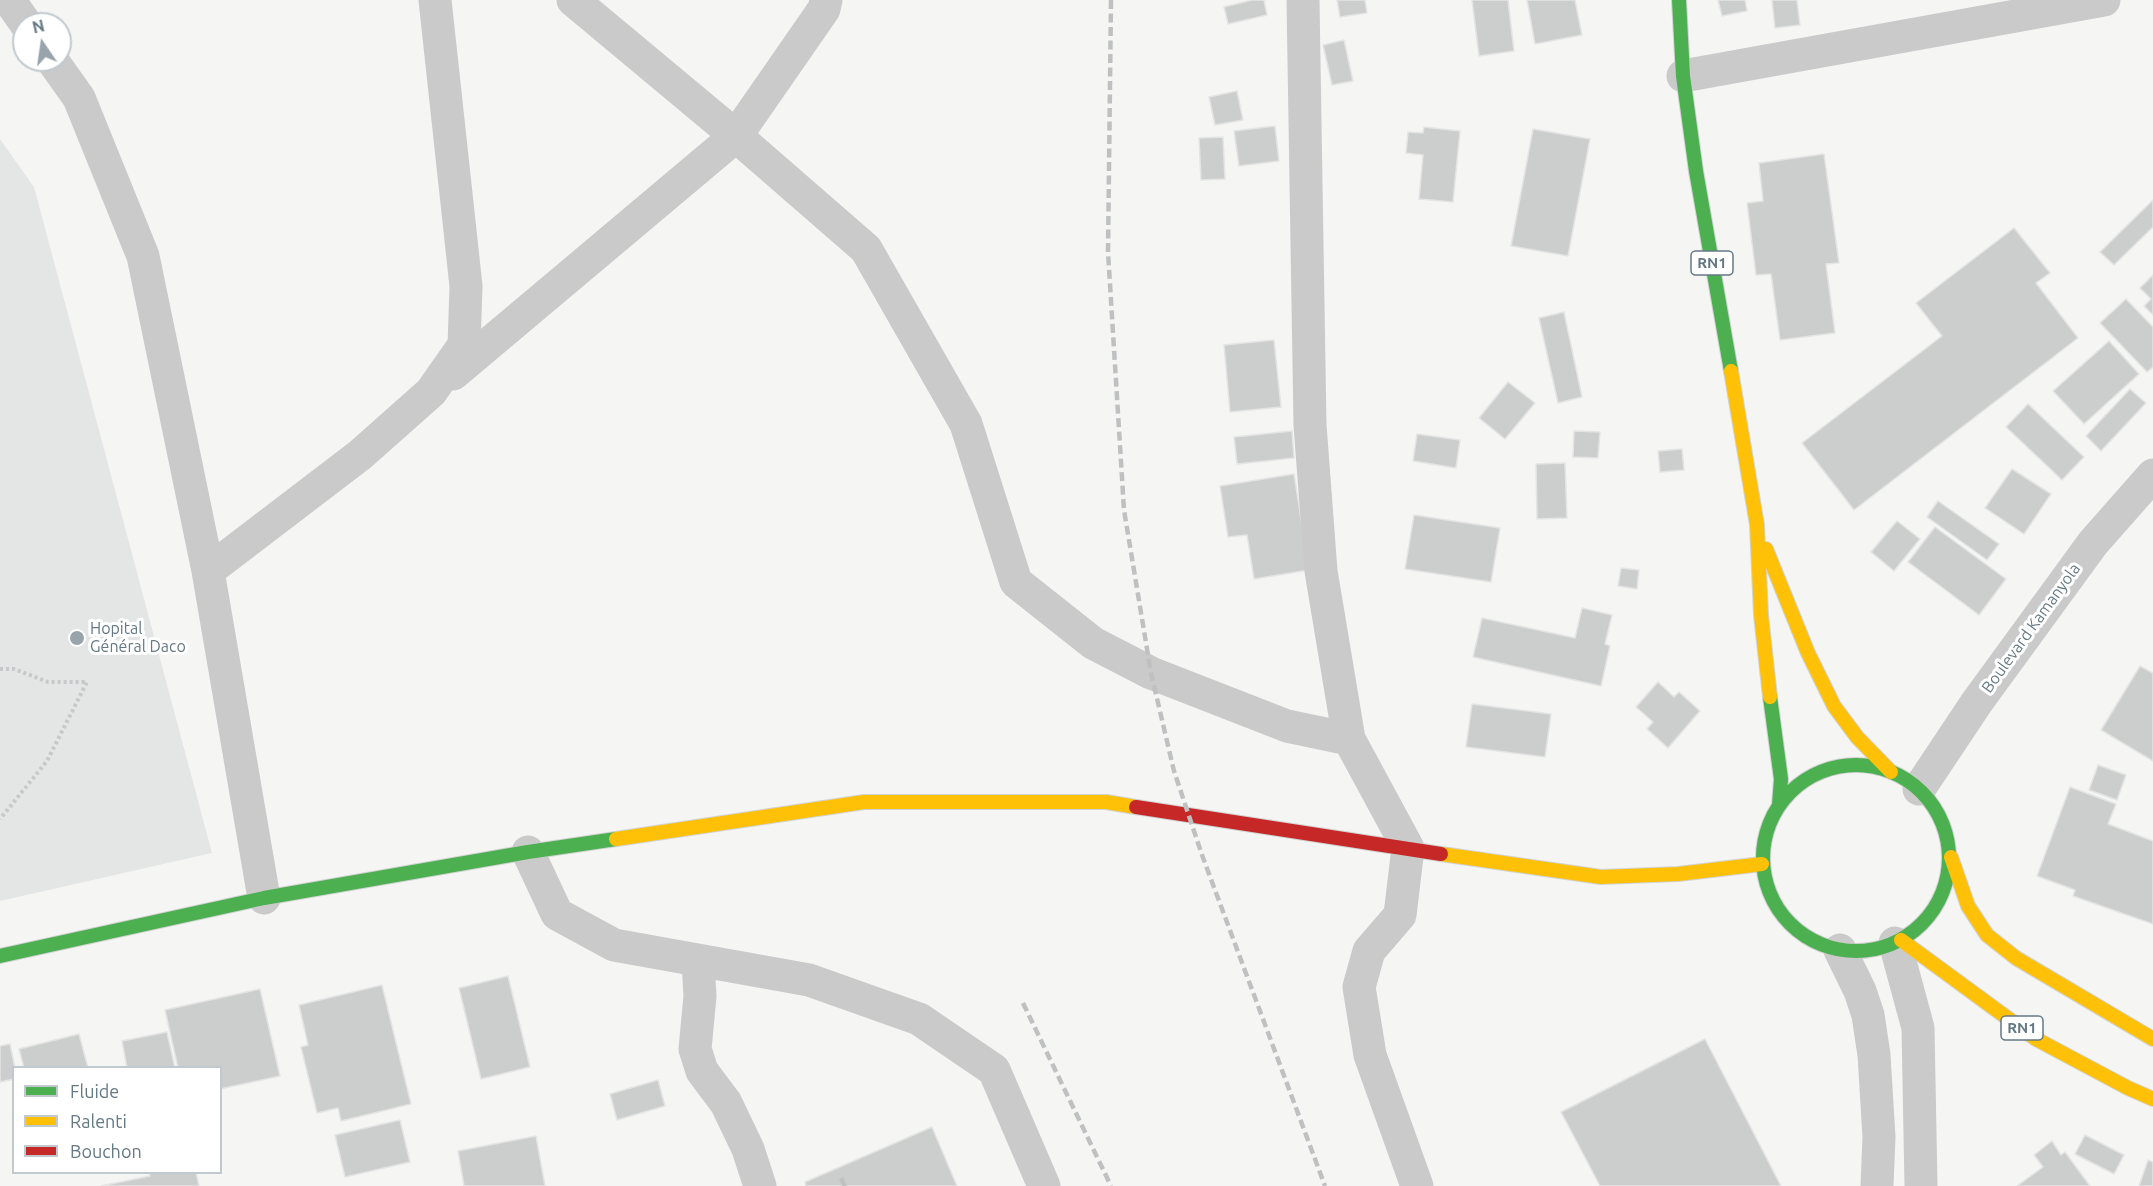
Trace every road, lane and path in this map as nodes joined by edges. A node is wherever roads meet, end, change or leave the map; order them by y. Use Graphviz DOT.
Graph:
graph roads {
  1 [pos="435,0"];
  2 [pos="573,0"];
  3 [pos="826,0"];
  4 [pos="1303,0"];
  5 [pos="1679,0"];
  6 [pos="2104,0"];
  7 [pos="61,72"];
  8 [pos="1683,76"];
  9 [pos="736,136"];
  10 [pos="431,392"];
  11 [pos="2153,475"];
  12 [pos="1757,525"];
  13 [pos="208,571"];
  14 [pos="0,669"];
  15 [pos="1349,739"];
  16 [pos="1891,772"];
  17 [pos="1918,789"];
  18 [pos="1779,805"];
  19 [pos="0,819"];
  20 [pos="1408,848"];
  21 [pos="528,852"];
  22 [pos="1949,853"];
  23 [pos="1762,864"];
  24 [pos="264,898"];
  25 [pos="1898,942"];
  26 [pos="1840,950"];
  27 [pos="0,956"];
  28 [pos="698,962"];
  29 [pos="2153,1039"];
  30 [pos="2153,1099"];
  31 [pos="760,1186"];
  32 [pos="1044,1186"];
  33 [pos="1417,1186"];
  34 [pos="1877,1186"];
  35 [pos="1921,1186"];
  1 -- 10 [label="street"];
  2 -- 9 [label="street"];
  3 -- 9 [label="street"];
  4 -- 15 [label="street"];
  5 -- 8 [label="main road, RN1"];
  6 -- 8 [label="street"];
  7 -- 13 [label="street"];
  8 -- 12 [label="main road, RN1"];
  9 -- 10 [label="street"];
  9 -- 15 [label="street"];
  10 -- 13 [label="street"];
  11 -- 17 [label="street, Boulevard Kamanyola"];
  12 -- 16 [label="main road, RN1"];
  12 -- 18 [label="main road, RN1"];
  13 -- 24 [label="street"];
  14 -- 19 [label="path"];
  15 -- 20 [label="street"];
  16 -- 17 [label="main road"];
  16 -- 18 [label="main road"];
  17 -- 22 [label="main road"];
  18 -- 23 [label="main road"];
  20 -- 21 [label="main road"];
  20 -- 23 [label="main road"];
  20 -- 33 [label="street"];
  21 -- 24 [label="main road"];
  21 -- 28 [label="street"];
  22 -- 25 [label="main road"];
  22 -- 29 [label="main road"];
  23 -- 26 [label="main road"];
  24 -- 27 [label="main road"];
  25 -- 26 [label="main road"];
  25 -- 30 [label="main road, RN1"];
  25 -- 35 [label="street"];
  26 -- 34 [label="street"];
  28 -- 31 [label="street"];
  28 -- 32 [label="street"];
}
